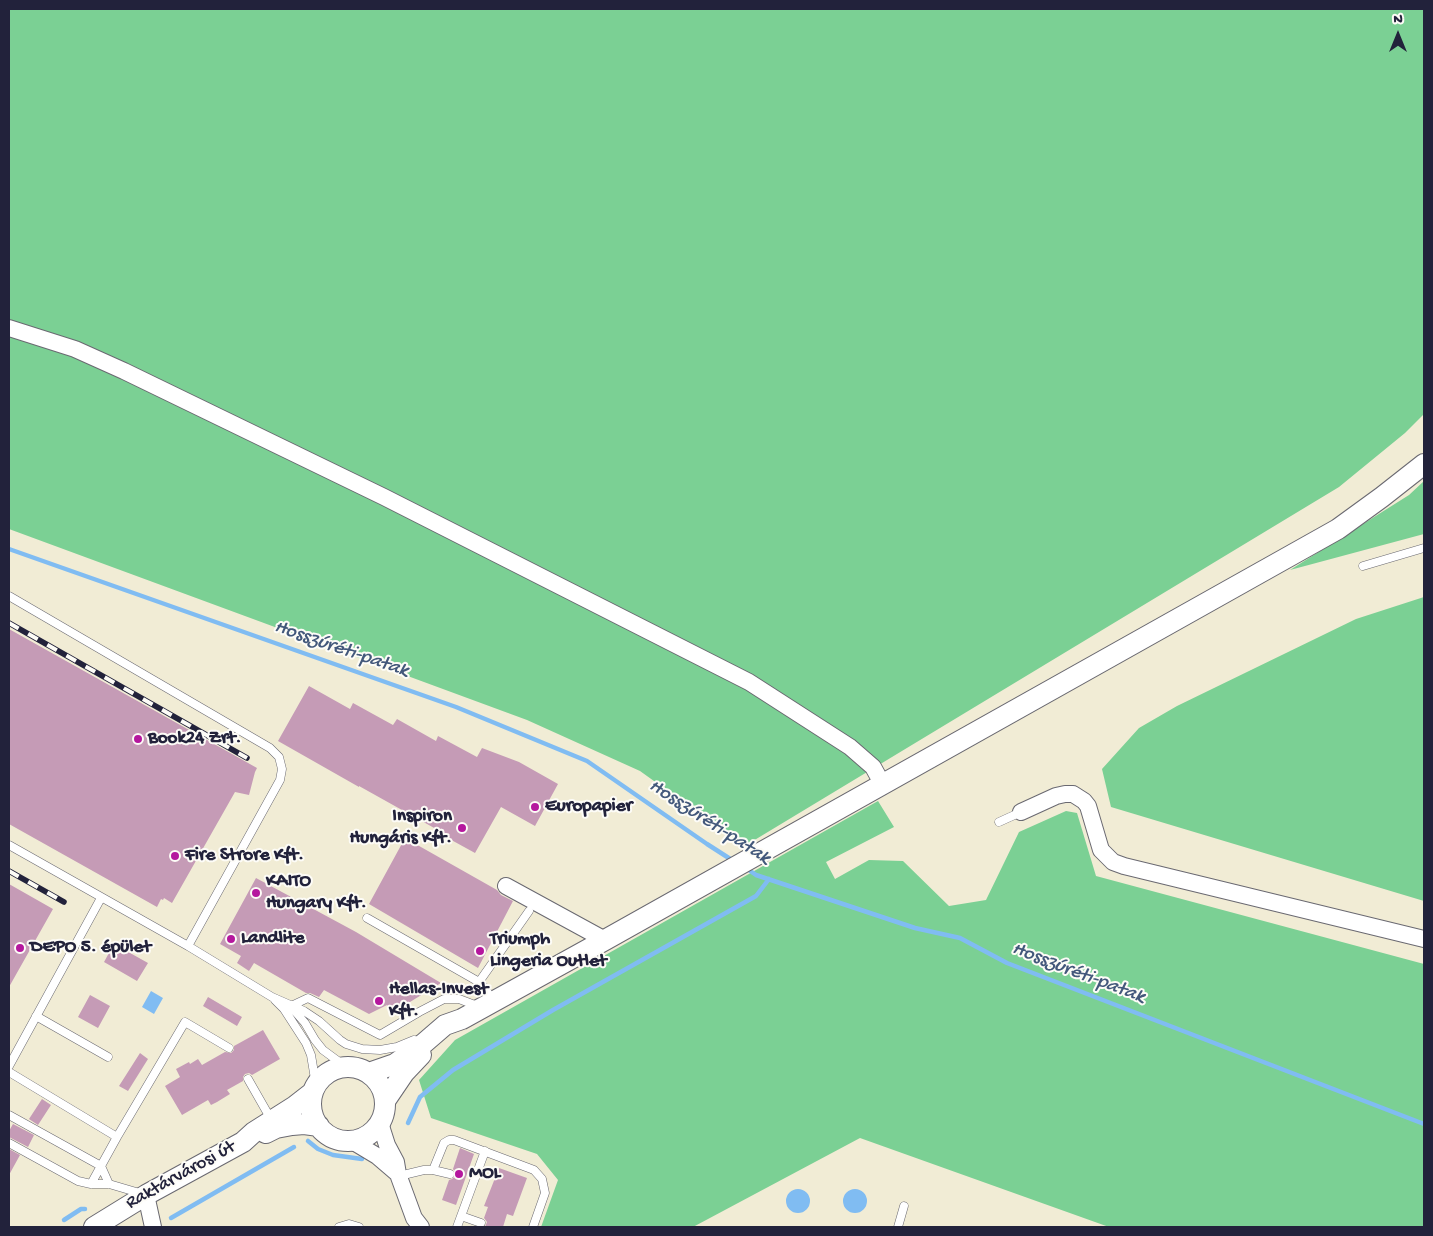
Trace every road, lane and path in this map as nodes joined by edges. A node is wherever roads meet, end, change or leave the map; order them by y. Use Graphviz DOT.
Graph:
graph roads {
  1 [pos="9,328"];
  2 [pos="1424,464"];
  3 [pos="1424,548"];
  4 [pos="1363,566"];
  5 [pos="9,596"];
  6 [pos="883,785"];
  7 [pos="1021,812"];
  8 [pos="999,822"];
  9 [pos="9,845"];
  10 [pos="506,886"];
  11 [pos="101,898"];
  12 [pos="528,911"];
  13 [pos="367,918"];
  14 [pos="1424,939"];
  15 [pos="605,940"];
  16 [pos="188,946"];
  17 [pos="480,982"];
  18 [pos="272,997"];
  19 [pos="488,1004"];
  20 [pos="291,1006"];
  21 [pos="36,1016"];
  22 [pos="453,1022"];
  23 [pos="228,1048"];
  24 [pos="108,1058"];
  25 [pos="9,1066"];
  26 [pos="346,1067"];
  27 [pos="9,1072"];
  28 [pos="369,1073"];
  29 [pos="248,1079"];
  30 [pos="314,1089"];
  31 [pos="385,1101"];
  32 [pos="9,1115"];
  33 [pos="272,1121"];
  34 [pos="380,1123"];
  35 [pos="319,1126"];
  36 [pos="117,1137"];
  37 [pos="352,1141"];
  38 [pos="243,1142"];
  39 [pos="9,1143"];
  40 [pos="485,1151"];
  41 [pos="101,1166"];
  42 [pos="433,1170"];
  43 [pos="450,1174"];
  44 [pos="399,1176"];
  45 [pos="91,1184"];
  46 [pos="109,1184"];
  47 [pos="146,1195"];
  48 [pos="904,1206"];
  49 [pos="461,1216"];
  50 [pos="481,1223"];
  51 [pos="94,1227"];
  52 [pos="153,1227"];
  53 [pos="339,1227"];
  54 [pos="359,1227"];
  55 [pos="421,1227"];
  56 [pos="457,1227"];
  57 [pos="534,1227"];
  58 [pos="898,1227"];
  1 -- 6 [label="street"];
  2 -- 6 [label="street"];
  3 -- 4 [label="lane"];
  5 -- 16 [label="lane"];
  6 -- 15 [label="street"];
  7 -- 8 [label="lane"];
  7 -- 14 [label="street"];
  9 -- 11 [label="lane"];
  10 -- 15 [label="street"];
  11 -- 16 [label="lane"];
  11 -- 21 [label="lane"];
  12 -- 17 [label="lane"];
  13 -- 17 [label="lane"];
  15 -- 19 [label="street"];
  16 -- 18 [label="lane"];
  17 -- 19 [label="lane"];
  18 -- 20 [label="lane"];
  18 -- 30 [label="lane"];
  19 -- 20 [label="lane"];
  19 -- 22 [label="street"];
  20 -- 22 [label="lane"];
  20 -- 26 [label="lane"];
  21 -- 24 [label="lane"];
  21 -- 25 [label="lane"];
  22 -- 28 [label="street"];
  22 -- 31 [label="street"];
  23 -- 36 [label="lane"];
  26 -- 28 [label="street"];
  26 -- 30 [label="street, Raktárvárosi út"];
  27 -- 36 [label="lane"];
  28 -- 31 [label="street"];
  29 -- 33 [label="lane"];
  30 -- 33 [label="street, Raktárvárosi út"];
  30 -- 35 [label="street"];
  31 -- 34 [label="street"];
  32 -- 41 [label="lane"];
  33 -- 38 [label="street, Raktárvárosi út"];
  34 -- 37 [label="street"];
  34 -- 44 [label="street"];
  35 -- 37 [label="street"];
  35 -- 38 [label="street, Raktárvárosi út"];
  36 -- 41 [label="lane"];
  37 -- 44 [label="street"];
  38 -- 47 [label="street, Raktárvárosi út"];
  39 -- 45 [label="lane"];
  40 -- 42 [label="lane"];
  40 -- 49 [label="lane"];
  40 -- 57 [label="lane"];
  41 -- 45 [label="lane"];
  41 -- 46 [label="lane"];
  42 -- 43 [label="lane"];
  42 -- 44 [label="lane"];
  44 -- 55 [label="street"];
  45 -- 46 [label="lane"];
  46 -- 47 [label="lane"];
  47 -- 51 [label="street, Raktárvárosi út"];
  47 -- 52 [label="street"];
  48 -- 58 [label="lane"];
  49 -- 50 [label="lane"];
  49 -- 56 [label="lane"];
  53 -- 54 [label="lane"];
}
